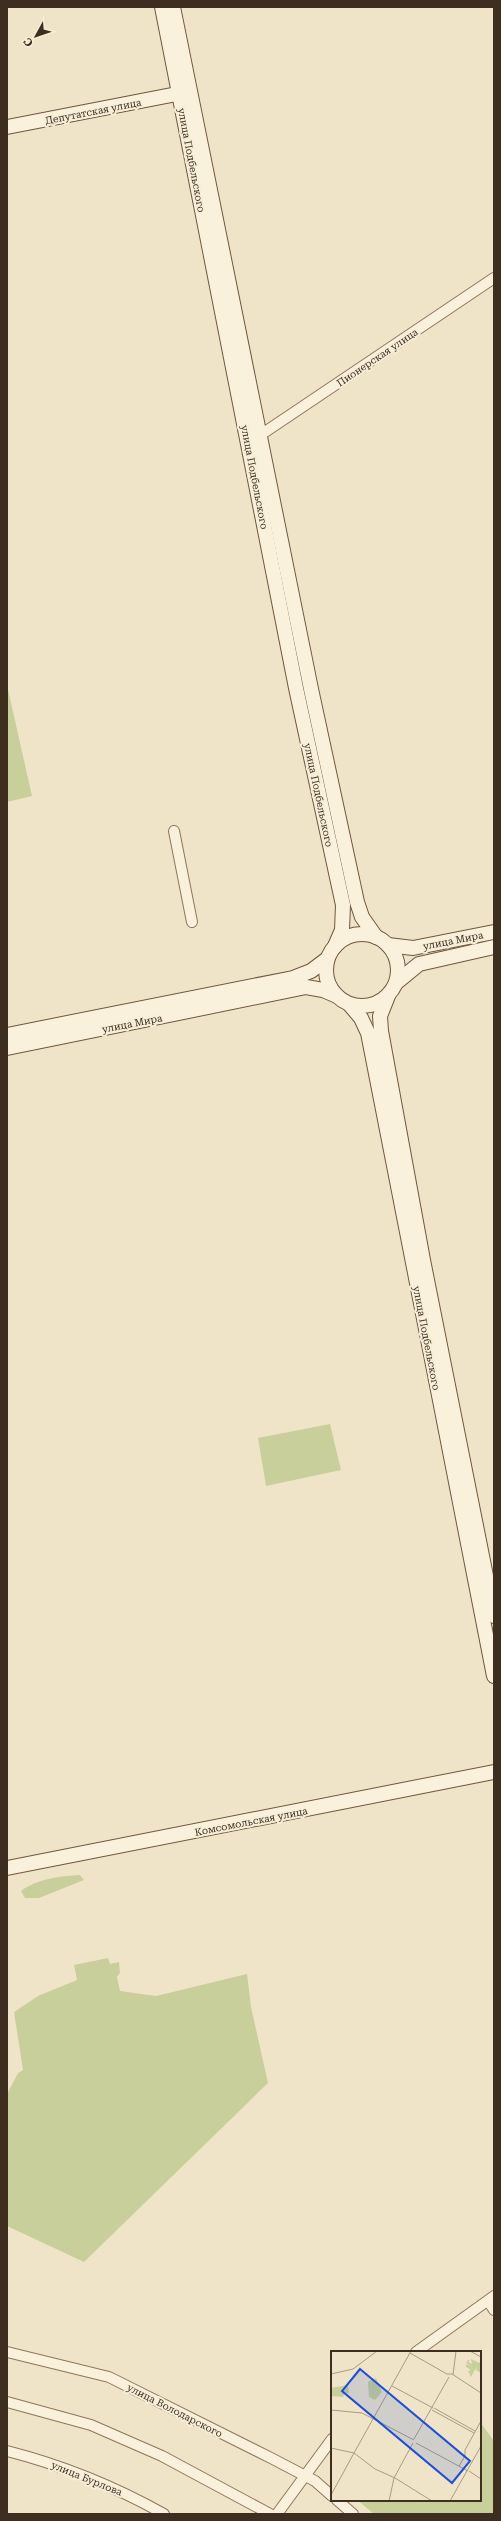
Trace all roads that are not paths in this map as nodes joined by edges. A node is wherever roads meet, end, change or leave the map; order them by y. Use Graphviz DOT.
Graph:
graph roads {
  1 [pos="162,7"];
  2 [pos="173,7"];
  3 [pos="185,92"];
  4 [pos="7,127"];
  5 [pos="494,278"];
  6 [pos="259,436"];
  7 [pos="270,519"];
  8 [pos="174,831"];
  9 [pos="192,922"];
  10 [pos="494,932"];
  11 [pos="376,937"];
  12 [pos="388,945"];
  13 [pos="335,946"];
  14 [pos="494,947"];
  15 [pos="327,959"];
  16 [pos="396,982"];
  17 [pos="255,992"];
  18 [pos="336,996"];
  19 [pos="388,996"];
  20 [pos="350,1005"];
  21 [pos="7,1035"];
  22 [pos="7,1048"];
  23 [pos="491,1621"];
  24 [pos="494,1676"];
  25 [pos="494,1772"];
  26 [pos="7,1868"];
  27 [pos="491,2299"];
  28 [pos="494,2310"];
  29 [pos="417,2351"];
  30 [pos="7,2352"];
  31 [pos="7,2402"];
  32 [pos="331,2440"];
  33 [pos="7,2451"];
  34 [pos="303,2476"];
  35 [pos="331,2495"];
  36 [pos="338,2501"];
  37 [pos="164,2514"];
  38 [pos="270,2514"];
  39 [pos="277,2514"];
  40 [pos="353,2514"];
  1 -- 3 [label="main road, улица Подбельского"];
  2 -- 3 [label="main road, улица Подбельского"];
  3 -- 4 [label="main road, Депутатская улица"];
  3 -- 6 [label="main road, улица Подбельского"];
  3 -- 7 [label="main road, улица Подбельского"];
  5 -- 6 [label="street, Пионерская улица"];
  6 -- 7 [label="main road, улица Подбельского"];
  7 -- 11 [label="main road, улица Подбельского"];
  7 -- 13 [label="main road, улица Подбельского"];
  8 -- 9 [label="street"];
  10 -- 12 [label="main road, улица Мира"];
  11 -- 12 [label="main road"];
  11 -- 13 [label="main road"];
  12 -- 16 [label="main road"];
  13 -- 15 [label="main road"];
  14 -- 16 [label="main road, улица Мира"];
  15 -- 17 [label="main road"];
  15 -- 18 [label="main road"];
  16 -- 19 [label="main road"];
  17 -- 18 [label="main road"];
  17 -- 21 [label="main road, улица Мира"];
  17 -- 22 [label="main road, улица Мира"];
  18 -- 20 [label="main road"];
  19 -- 20 [label="main road"];
  19 -- 23 [label="main road, улица Подбельского"];
  20 -- 23 [label="main road, улица Подбельского"];
  23 -- 24 [label="main road, улица Подбельского"];
  25 -- 26 [label="main road, Комсомольская улица"];
  27 -- 28 [label="street"];
  27 -- 29 [label="street"];
  30 -- 34 [label="street, улица Володарского"];
  31 -- 38 [label="street"];
  32 -- 34 [label="street"];
  33 -- 37 [label="street, улица Бурлова"];
  34 -- 35 [label="street, улица Володарского"];
  34 -- 39 [label="street"];
  36 -- 40 [label="street"];
}
